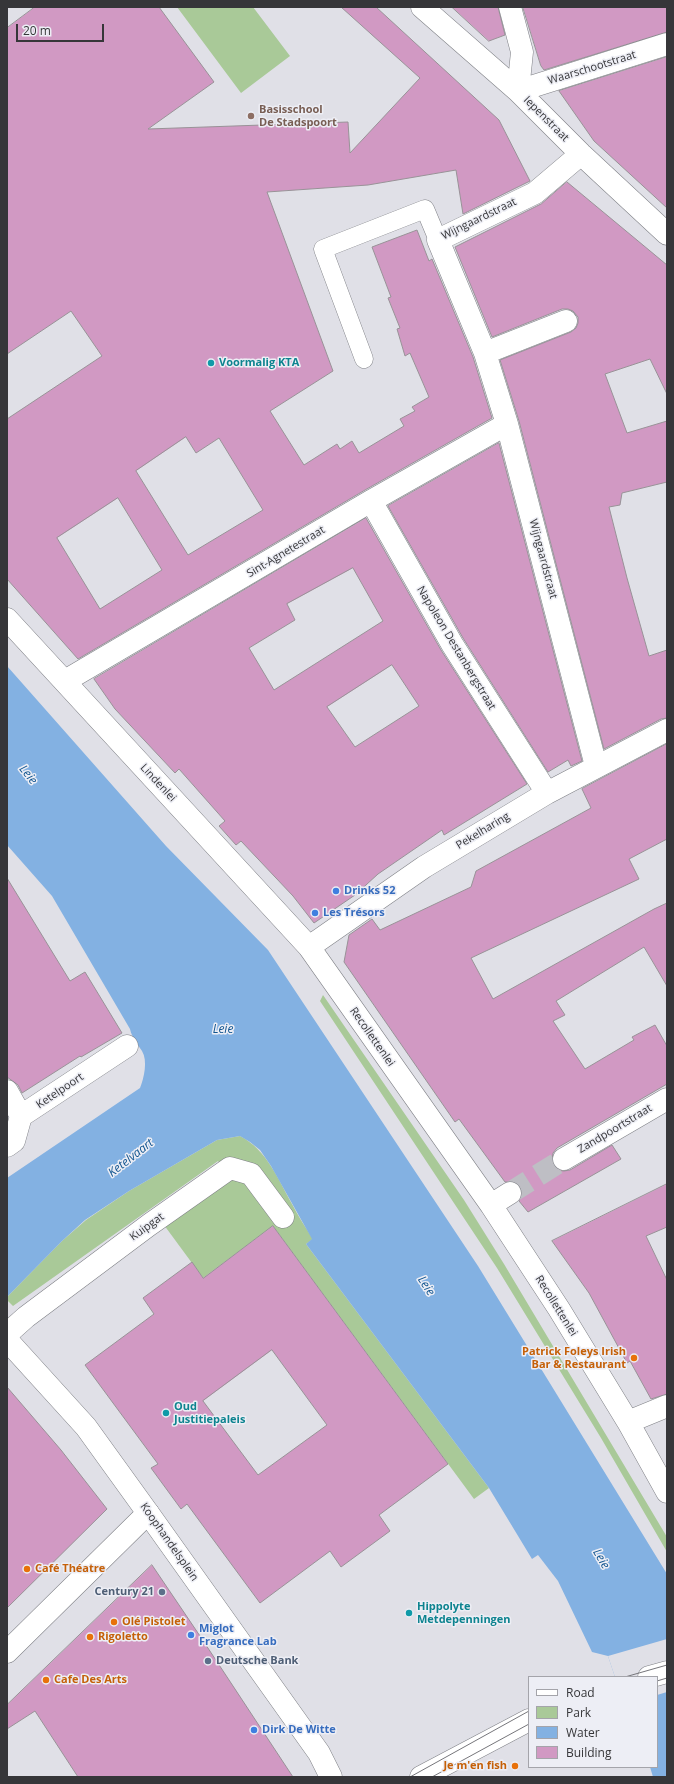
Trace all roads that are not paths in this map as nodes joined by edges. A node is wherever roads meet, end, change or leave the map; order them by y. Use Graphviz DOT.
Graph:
graph roads {
  1 [pos="422,7"];
  2 [pos="510,7"];
  3 [pos="667,44"];
  4 [pos="518,91"];
  5 [pos="581,154"];
  6 [pos="667,234"];
  7 [pos="438,240"];
  8 [pos="566,320"];
  9 [pos="485,353"];
  10 [pos="364,359"];
  11 [pos="507,424"];
  12 [pos="371,501"];
  13 [pos="7,619"];
  14 [pos="64,681"];
  15 [pos="667,730"];
  16 [pos="596,766"];
  17 [pos="546,793"];
  18 [pos="309,947"];
  19 [pos="127,1046"];
  20 [pos="7,1091"];
  21 [pos="667,1099"];
  22 [pos="21,1116"];
  23 [pos="7,1146"];
  24 [pos="564,1159"];
  25 [pos="510,1193"];
  26 [pos="491,1205"];
  27 [pos="283,1217"];
  28 [pos="7,1334"];
  29 [pos="7,1340"];
  30 [pos="667,1406"];
  31 [pos="628,1422"];
  32 [pos="667,1492"];
  33 [pos="148,1514"];
  34 [pos="7,1652"];
  35 [pos="667,1672"];
  36 [pos="653,1676"];
  37 [pos="528,1721"];
  38 [pos="331,1777"];
  39 [pos="422,1777"];
  1 -- 4 [label="street, Iepenstraat"];
  2 -- 4 [label="street"];
  3 -- 4 [label="street, Waarschootstraat"];
  4 -- 5 [label="street, Iepenstraat"];
  5 -- 6 [label="street, Iepenstraat"];
  5 -- 7 [label="street, Wijngaardstraat"];
  7 -- 9 [label="street, Wijngaardstraat"];
  7 -- 10 [label="lane"];
  8 -- 9 [label="street"];
  9 -- 11 [label="street, Wijngaardstraat"];
  11 -- 12 [label="street, Sint-Agnetestraat"];
  11 -- 16 [label="street, Wijngaardstraat"];
  12 -- 14 [label="street, Sint-Agnetestraat"];
  12 -- 17 [label="street, Napoleon Destanbergstraat"];
  13 -- 14 [label="street, Lindenlei"];
  14 -- 18 [label="street, Lindenlei"];
  15 -- 16 [label="street, Pekelharing"];
  16 -- 17 [label="street, Pekelharing"];
  17 -- 18 [label="street, Pekelharing"];
  18 -- 26 [label="street, Recollettenlei"];
  19 -- 22 [label="street, Ketelpoort"];
  20 -- 22 [label="street"];
  21 -- 24 [label="street, Zandpoortstraat"];
  22 -- 23 [label="street"];
  25 -- 26 [label="street"];
  26 -- 31 [label="street, Recollettenlei"];
  27 -- 28 [label="street, Kuipgat"];
  29 -- 33 [label="street, Koophandelsplein"];
  30 -- 31 [label="street"];
  31 -- 32 [label="street, Recollettenlei"];
  33 -- 34 [label="street"];
  33 -- 38 [label="street, Koophandelsplein"];
  35 -- 36 [label="street"];
  37 -- 39 [label="street"];
}
